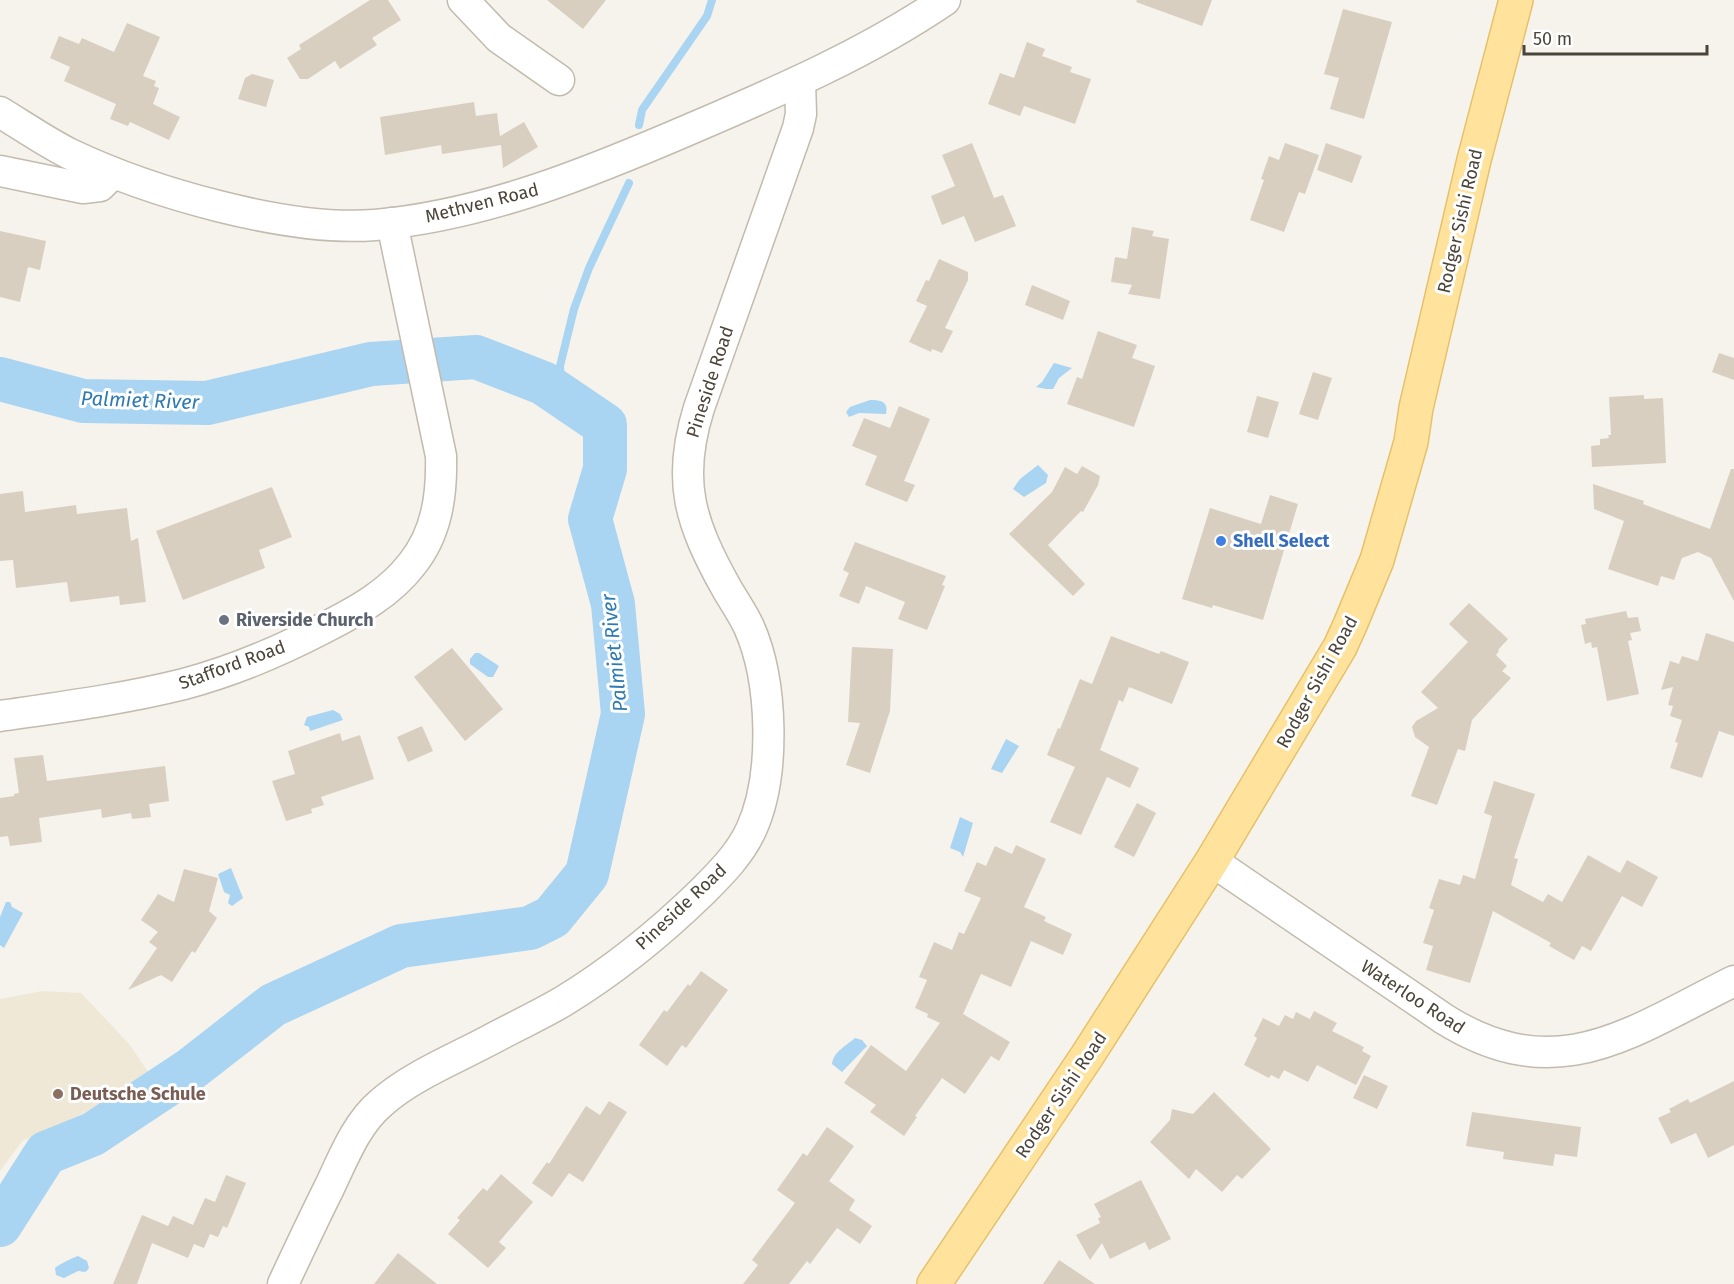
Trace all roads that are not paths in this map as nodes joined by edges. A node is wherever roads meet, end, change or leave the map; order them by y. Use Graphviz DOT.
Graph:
graph roads {
  1 [pos="463,0"];
  2 [pos="945,0"];
  3 [pos="1516,0"];
  4 [pos="559,80"];
  5 [pos="801,81"];
  6 [pos="0,112"];
  7 [pos="0,171"];
  8 [pos="113,173"];
  9 [pos="392,223"];
  10 [pos="0,716"];
  11 [pos="1212,861"];
  12 [pos="1734,981"];
  13 [pos="283,1284"];
  14 [pos="934,1284"];
  1 -- 4 [label="street"];
  2 -- 5 [label="street, Methven Road"];
  3 -- 11 [label="main road, Rodger Sishi Road"];
  5 -- 9 [label="street, Methven Road"];
  5 -- 13 [label="street, Pineside Road"];
  6 -- 8 [label="street, Methven Road"];
  7 -- 8 [label="street"];
  8 -- 9 [label="street, Methven Road"];
  9 -- 10 [label="street, Stafford Road"];
  11 -- 12 [label="street, Waterloo Road"];
  11 -- 14 [label="main road, Rodger Sishi Road"];
}
